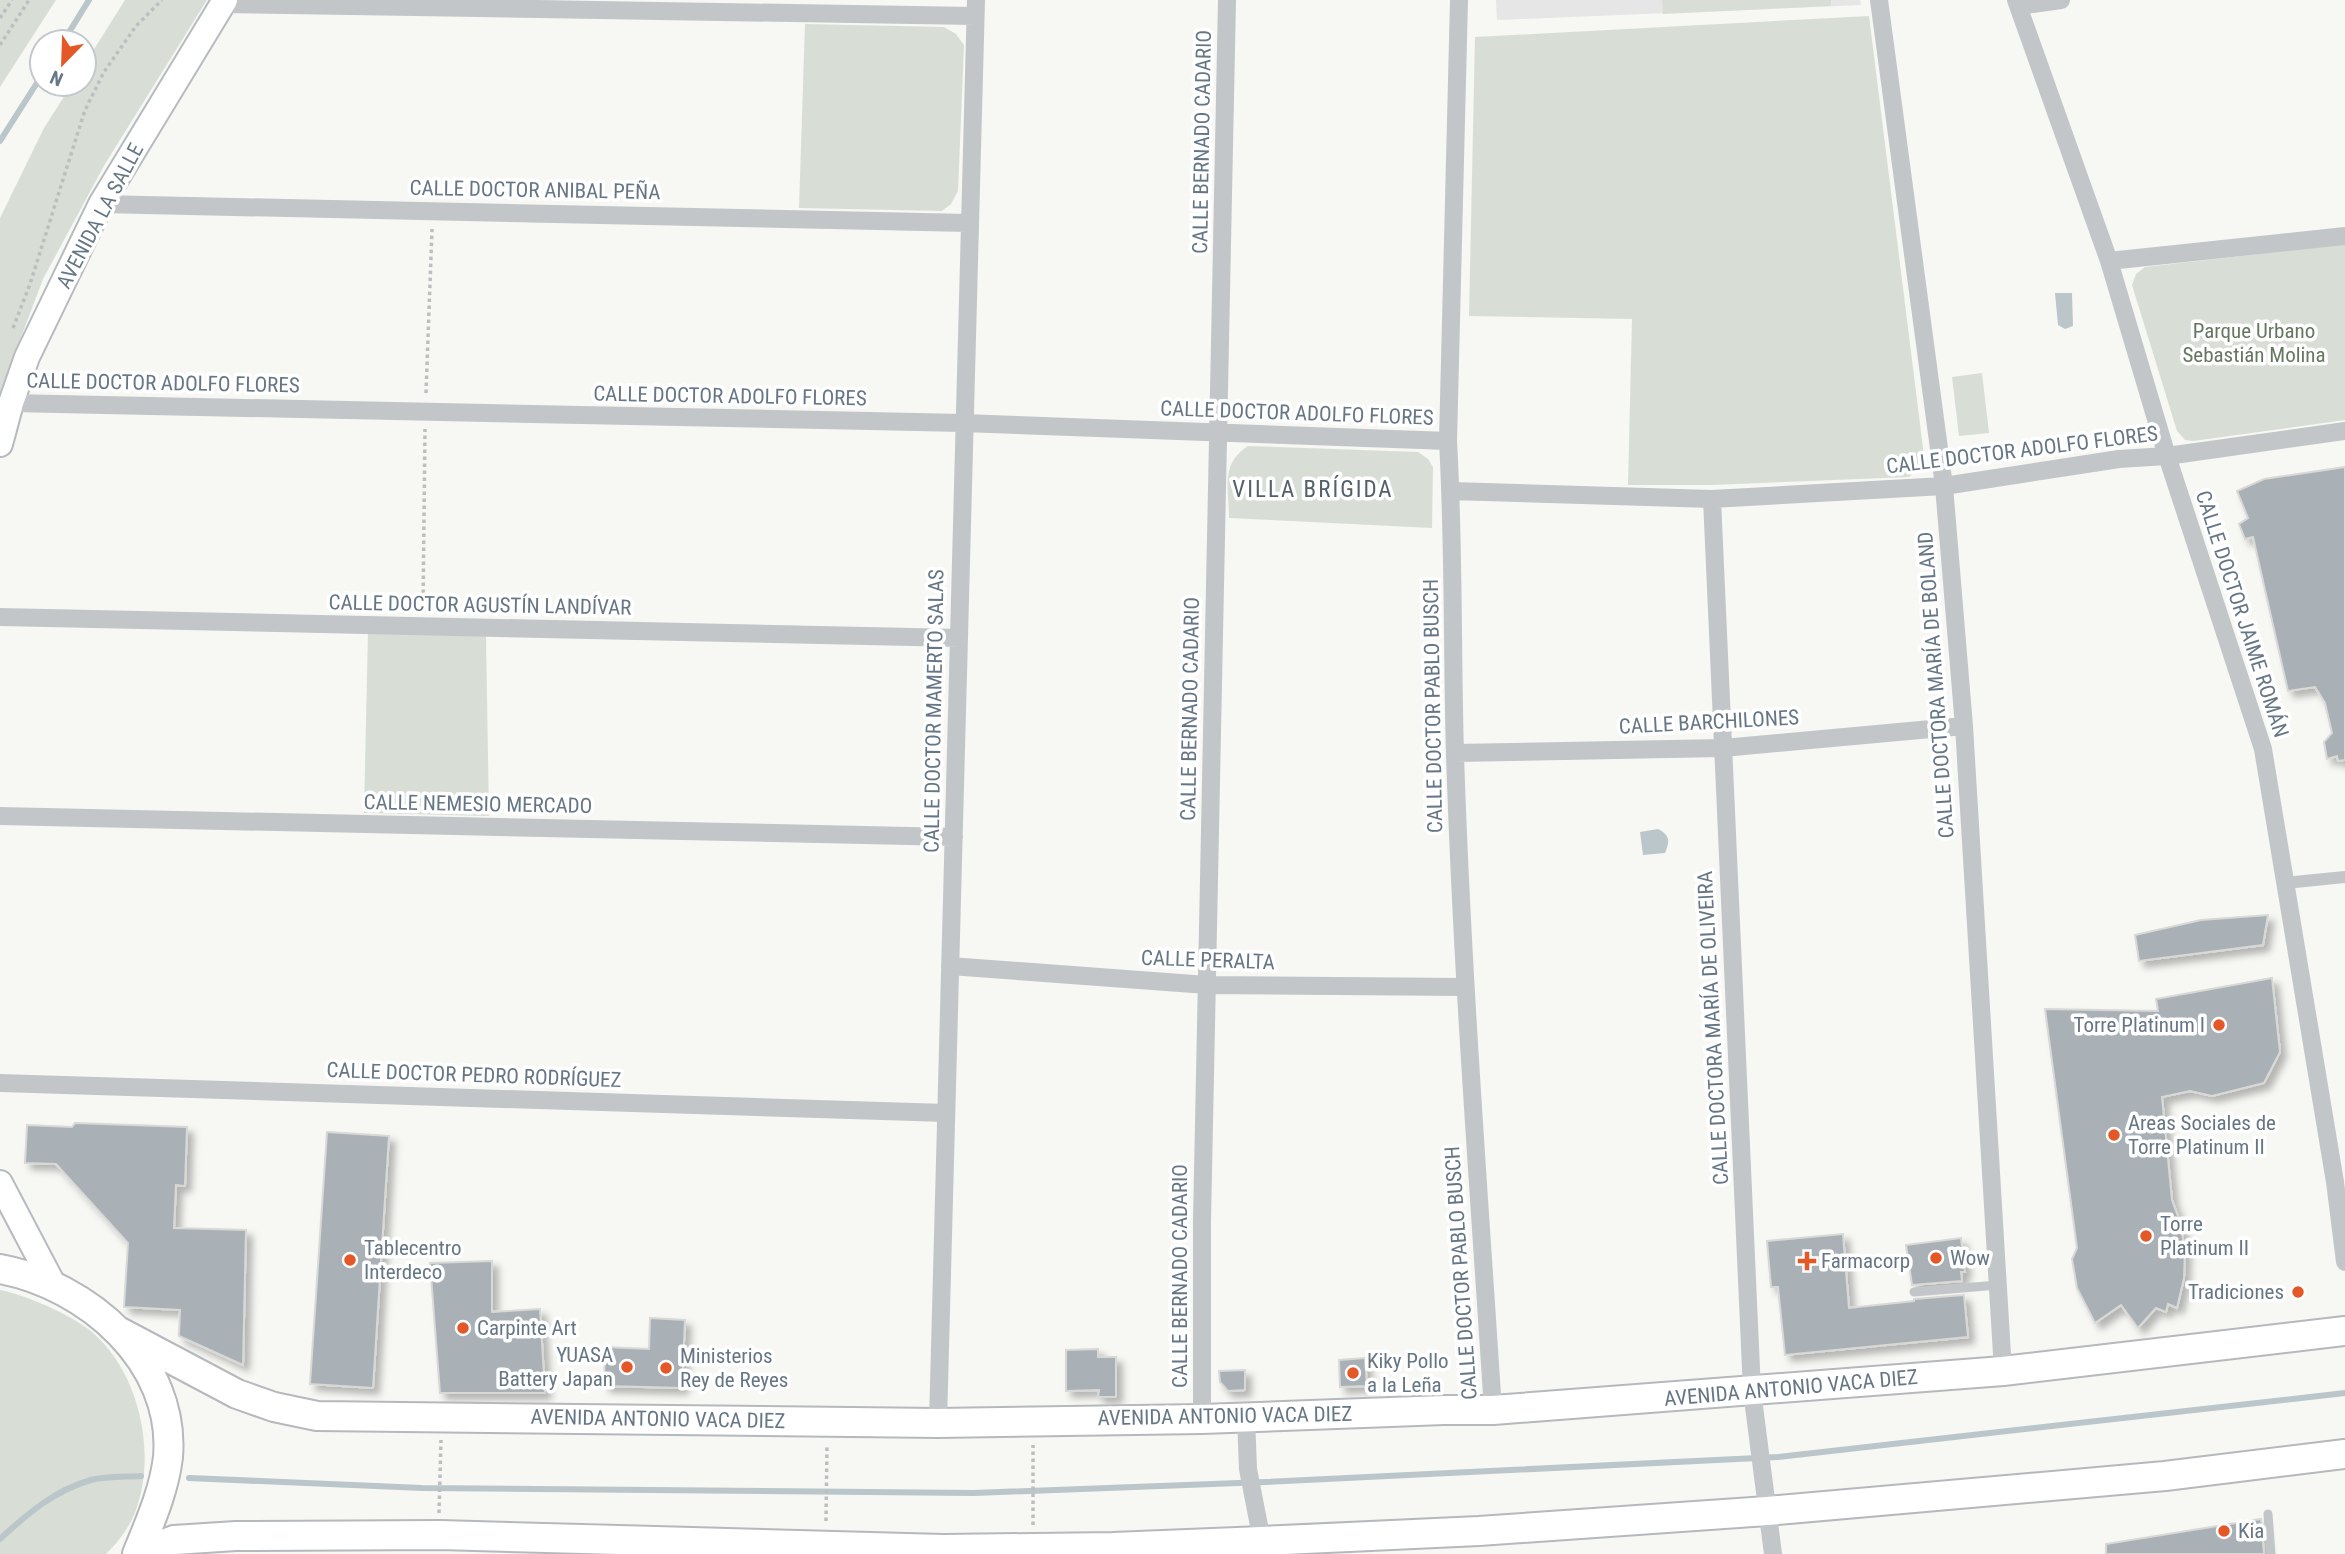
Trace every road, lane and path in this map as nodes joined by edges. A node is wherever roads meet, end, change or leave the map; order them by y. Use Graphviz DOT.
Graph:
graph roads {
  1 [pos="12,0"];
  2 [pos="29,0"];
  3 [pos="162,0"];
  4 [pos="1227,0"];
  5 [pos="1460,0"];
  6 [pos="1879,0"];
  7 [pos="2061,0"];
  8 [pos="223,2"];
  9 [pos="2017,3"];
  10 [pos="975,8"];
  11 [pos="0,18"];
  12 [pos="0,45"];
  13 [pos="101,204"];
  14 [pos="968,223"];
  15 [pos="2345,236"];
  16 [pos="2109,261"];
  17 [pos="10,336"];
  18 [pos="11,403"];
  19 [pos="963,423"];
  20 [pos="2345,430"];
  21 [pos="1218,433"];
  22 [pos="1448,441"];
  23 [pos="0,443"];
  24 [pos="2168,456"];
  25 [pos="1944,486"];
  26 [pos="1451,491"];
  27 [pos="1712,499"];
  28 [pos="0,617"];
  29 [pos="959,638"];
  30 [pos="1964,726"];
  31 [pos="1723,748"];
  32 [pos="1455,753"];
  33 [pos="0,816"];
  34 [pos="954,836"];
  35 [pos="2345,877"];
  36 [pos="2285,883"];
  37 [pos="950,966"];
  38 [pos="1207,985"];
  39 [pos="1465,987"];
  40 [pos="0,1083"];
  41 [pos="946,1113"];
  42 [pos="0,1183"];
  43 [pos="2345,1262"];
  44 [pos="0,1269"];
  45 [pos="1998,1285"];
  46 [pos="54,1286"];
  47 [pos="1914,1292"];
  48 [pos="2345,1331"];
  49 [pos="120,1332"];
  50 [pos="2003,1371"];
  51 [pos="1752,1391"];
  52 [pos="1493,1410"];
  53 [pos="1246,1417"];
  54 [pos="1202,1419"];
  55 [pos="938,1423"];
  56 [pos="2345,1454"];
  57 [pos="440,1470"];
  58 [pos="827,1472"];
  59 [pos="1033,1476"];
  60 [pos="1033,1503"];
  61 [pos="1766,1503"];
  62 [pos="439,1505"];
  63 [pos="827,1508"];
  64 [pos="2268,1514"];
  65 [pos="1265,1548"];
  66 [pos="943,1551"];
  67 [pos="137,1554"];
  68 [pos="1773,1554"];
  69 [pos="2271,1554"];
  1 -- 11 [label="path"];
  2 -- 12 [label="path"];
  3 -- 17 [label="path"];
  4 -- 21 [label="street, CALLE BERNADO CADARIO"];
  5 -- 22 [label="street, CALLE DOCTOR PABLO BUSCH"];
  6 -- 25 [label="street, CALLE DOCTORA MARÍA DE BOLAND"];
  7 -- 9 [label="street"];
  8 -- 10 [label="street"];
  8 -- 13 [label="main road, AVENIDA LA SALLE"];
  9 -- 16 [label="street, CALLE DOCTOR JAIME ROMÁN"];
  10 -- 14 [label="street, CALLE DOCTOR MAMERTO SALAS"];
  13 -- 14 [label="street, CALLE DOCTOR ANIBAL PEÑA"];
  13 -- 18 [label="main road, AVENIDA LA SALLE"];
  14 -- 19 [label="street, CALLE DOCTOR MAMERTO SALAS"];
  15 -- 16 [label="street"];
  16 -- 24 [label="street, CALLE DOCTOR JAIME ROMÁN"];
  18 -- 19 [label="street, CALLE DOCTOR ADOLFO FLORES"];
  18 -- 23 [label="main road, AVENIDA LA SALLE"];
  19 -- 21 [label="street, CALLE DOCTOR ADOLFO FLORES"];
  19 -- 29 [label="street, CALLE DOCTOR MAMERTO SALAS"];
  20 -- 24 [label="street, CALLE DOCTOR ADOLFO FLORES"];
  21 -- 22 [label="street, CALLE DOCTOR ADOLFO FLORES"];
  21 -- 38 [label="street, CALLE BERNADO CADARIO"];
  22 -- 26 [label="street, CALLE DOCTOR PABLO BUSCH"];
  24 -- 25 [label="street, CALLE DOCTOR ADOLFO FLORES"];
  24 -- 36 [label="street, CALLE DOCTOR JAIME ROMÁN"];
  25 -- 27 [label="street, CALLE DOCTOR ADOLFO FLORES"];
  25 -- 30 [label="street, CALLE DOCTORA MARÍA DE BOLAND"];
  26 -- 27 [label="street, CALLE DOCTOR ADOLFO FLORES"];
  26 -- 32 [label="street, CALLE DOCTOR PABLO BUSCH"];
  27 -- 31 [label="street, CALLE DOCTORA MARÍA DE OLIVEIRA"];
  28 -- 29 [label="street, CALLE DOCTOR AGUSTÍN LANDÍVAR"];
  29 -- 34 [label="street, CALLE DOCTOR MAMERTO SALAS"];
  30 -- 31 [label="street, CALLE BARCHILONES"];
  30 -- 45 [label="street, CALLE DOCTORA MARÍA DE BOLAND"];
  31 -- 32 [label="street, CALLE BARCHILONES"];
  31 -- 51 [label="street, CALLE DOCTORA MARÍA DE OLIVEIRA"];
  32 -- 39 [label="street, CALLE DOCTOR PABLO BUSCH"];
  33 -- 34 [label="street, CALLE NEMESIO MERCADO"];
  34 -- 37 [label="street, CALLE DOCTOR MAMERTO SALAS"];
  35 -- 36 [label="street"];
  36 -- 43 [label="street, CALLE DOCTOR JAIME ROMÁN"];
  37 -- 38 [label="street, CALLE PERALTA"];
  37 -- 41 [label="street, CALLE DOCTOR MAMERTO SALAS"];
  38 -- 39 [label="street, CALLE PERALTA"];
  38 -- 54 [label="street, CALLE BERNADO CADARIO"];
  39 -- 52 [label="street, CALLE DOCTOR PABLO BUSCH"];
  40 -- 41 [label="street, CALLE DOCTOR PEDRO RODRÍGUEZ"];
  41 -- 55 [label="street, CALLE DOCTOR MAMERTO SALAS"];
  42 -- 46 [label="main road"];
  44 -- 46 [label="highway"];
  45 -- 47 [label="lane"];
  45 -- 50 [label="street, CALLE DOCTORA MARÍA DE BOLAND"];
  46 -- 49 [label="highway"];
  48 -- 50 [label="highway, AVENIDA ANTONIO VACA DIEZ"];
  49 -- 55 [label="highway, AVENIDA ANTONIO VACA DIEZ"];
  49 -- 67 [label="highway"];
  50 -- 51 [label="highway, AVENIDA ANTONIO VACA DIEZ"];
  51 -- 52 [label="highway, AVENIDA ANTONIO VACA DIEZ"];
  51 -- 61 [label="street, CALLE DOCTORA MARÍA DE OLIVEIRA"];
  52 -- 53 [label="highway, AVENIDA ANTONIO VACA DIEZ"];
  53 -- 54 [label="highway, AVENIDA ANTONIO VACA DIEZ"];
  53 -- 65 [label="street"];
  54 -- 55 [label="highway, AVENIDA ANTONIO VACA DIEZ"];
  56 -- 61 [label="highway"];
  57 -- 62 [label="path"];
  58 -- 63 [label="path"];
  59 -- 60 [label="path"];
  61 -- 65 [label="highway"];
  61 -- 68 [label="street, CALLE DOCTORA MARÍA DE OLIVEIRA"];
  64 -- 69 [label="lane"];
  65 -- 66 [label="highway"];
  66 -- 67 [label="highway"];
}
